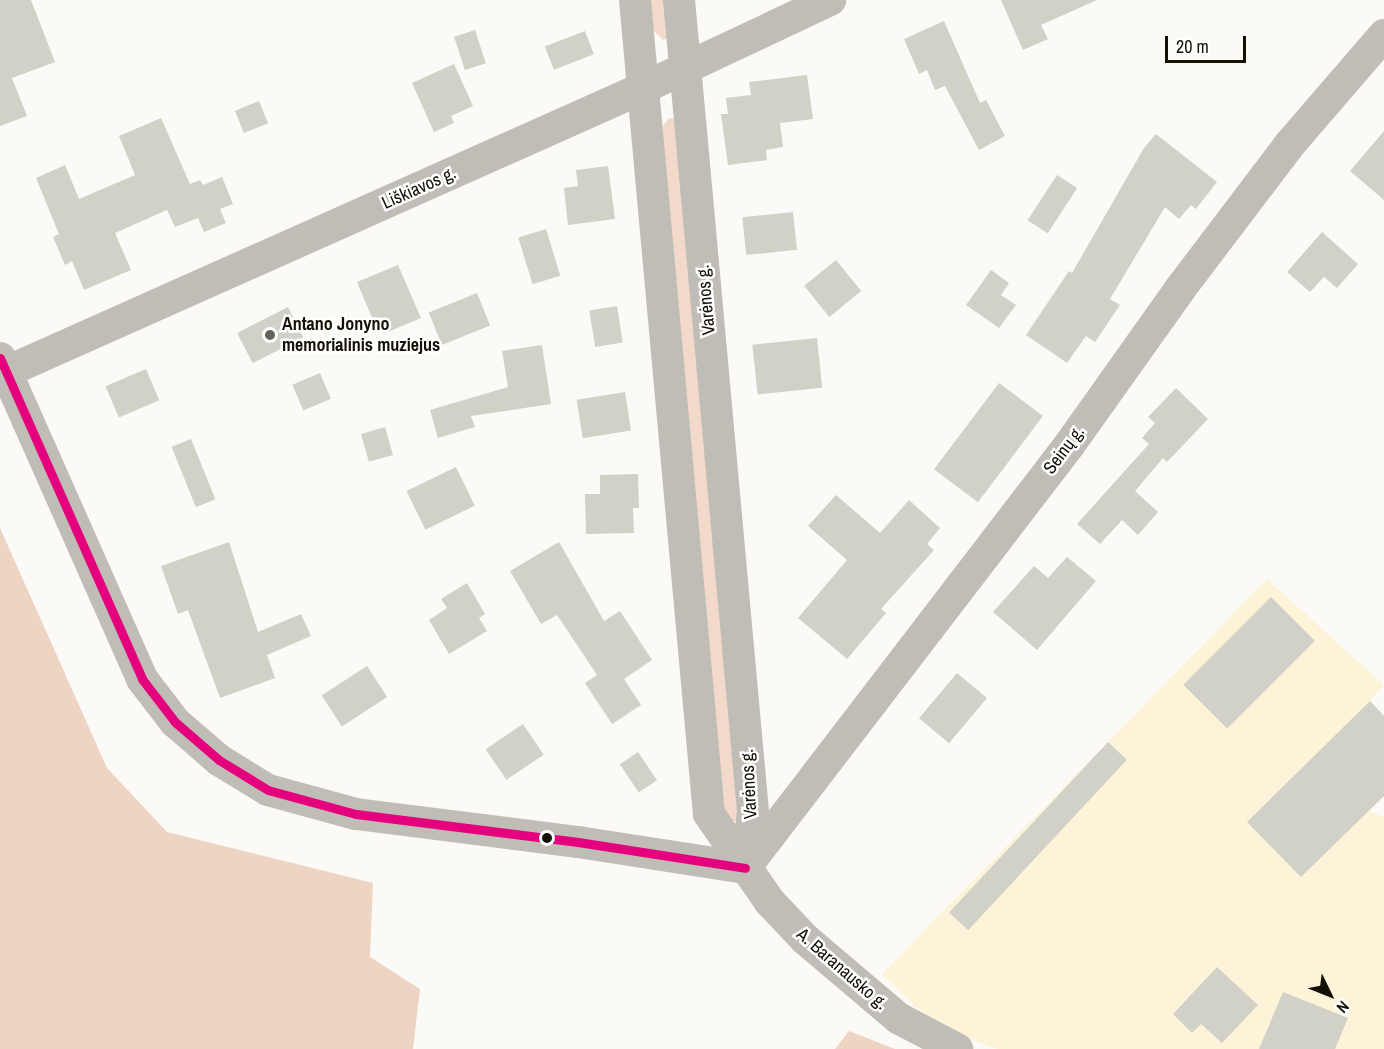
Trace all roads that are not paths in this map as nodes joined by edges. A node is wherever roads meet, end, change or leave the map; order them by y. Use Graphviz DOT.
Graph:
graph roads {
  1 [pos="635,0"];
  2 [pos="679,0"];
  3 [pos="831,0"];
  4 [pos="1384,35"];
  5 [pos="685,67"];
  6 [pos="643,88"];
  7 [pos="3,365"];
  8 [pos="745,868"];
  9 [pos="957,1049"];
  1 -- 6 [label="street, Varėnos g."];
  2 -- 5 [label="street, Varėnos g."];
  3 -- 5 [label="street, Liškiavos g."];
  4 -- 8 [label="street, Seinų g."];
  5 -- 6 [label="street, Liškiavos g."];
  5 -- 8 [label="street, Varėnos g."];
  6 -- 7 [label="street, Liškiavos g."];
  6 -- 8 [label="street, Varėnos g."];
  7 -- 8 [label="street"];
  8 -- 9 [label="street, A. Baranausko g."];
}
